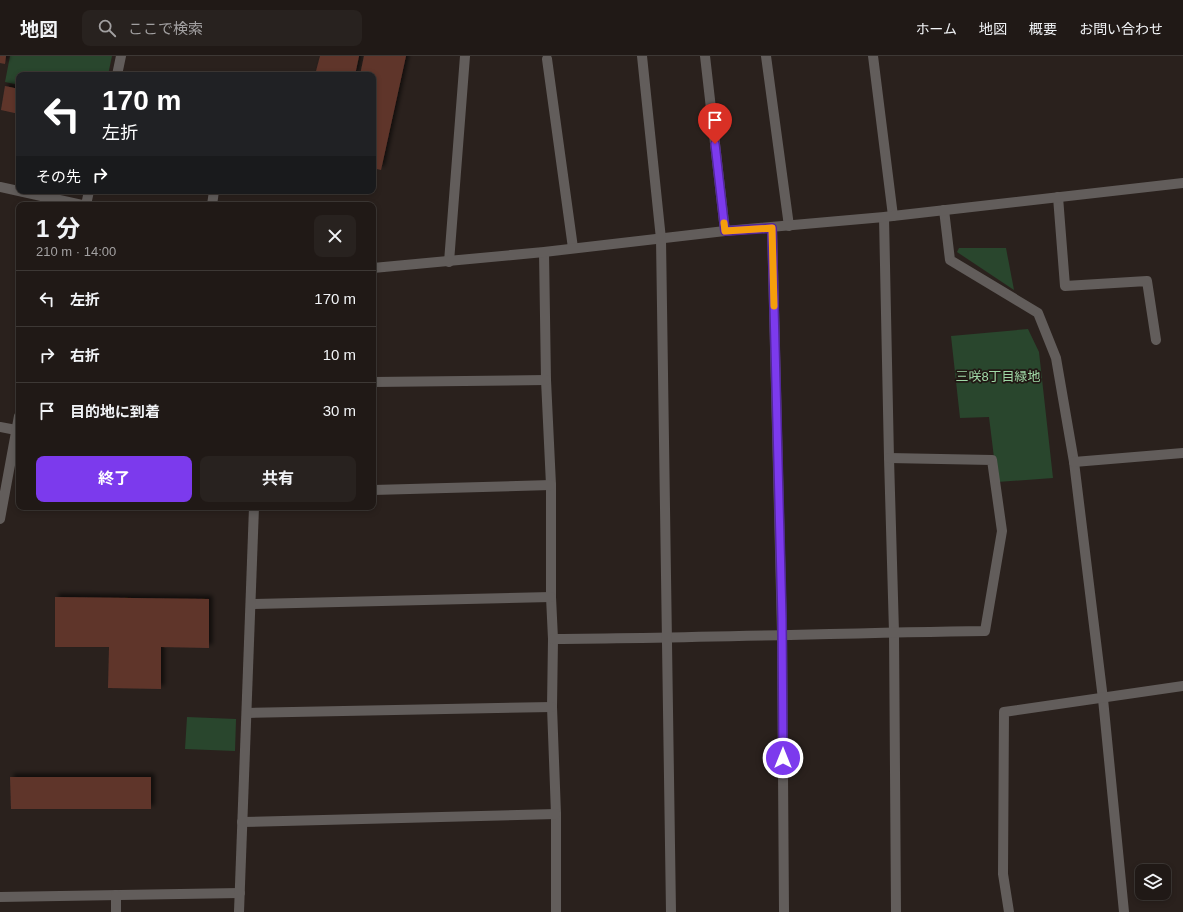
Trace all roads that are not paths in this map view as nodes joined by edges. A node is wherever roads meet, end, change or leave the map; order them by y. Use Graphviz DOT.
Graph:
graph roads {
  1 [pos="121,56"];
  2 [pos="465,56"];
  3 [pos="642,56"];
  4 [pos="704,56"];
  5 [pos="766,56"];
  6 [pos="873,56"];
  7 [pos="547,59"];
  8 [pos="118,72"];
  9 [pos="1183,183"];
  10 [pos="0,187"];
  11 [pos="16,191"];
  12 [pos="32,194"];
  13 [pos="1058,197"];
  14 [pos="68,202"];
  15 [pos="944,210"];
  16 [pos="888,217"];
  17 [pos="789,226"];
  18 [pos="772,228"];
  19 [pos="725,231"];
  20 [pos="661,239"];
  21 [pos="573,248"];
  22 [pos="544,252"];
  23 [pos="449,262"];
  24 [pos="376,268"];
  25 [pos="1156,340"];
  26 [pos="546,380"];
  27 [pos="376,382"];
  28 [pos="0,427"];
  29 [pos="16,430"];
  30 [pos="1183,453"];
  31 [pos="889,458"];
  32 [pos="1074,462"];
  33 [pos="551,485"];
  34 [pos="376,490"];
  35 [pos="254,510"];
  36 [pos="0,519"];
  37 [pos="551,597"];
  38 [pos="250,604"];
  39 [pos="894,632"];
  40 [pos="782,634"];
  41 [pos="667,638"];
  42 [pos="553,639"];
  43 [pos="1183,686"];
  44 [pos="1103,699"];
  45 [pos="552,706"];
  46 [pos="246,714"];
  47 [pos="556,814"];
  48 [pos="242,822"];
  49 [pos="240,893"];
  50 [pos="116,895"];
  51 [pos="0,897"];
  52 [pos="116,912"];
  53 [pos="239,912"];
  54 [pos="556,912"];
  55 [pos="671,912"];
  56 [pos="784,912"];
  57 [pos="896,912"];
  58 [pos="1008,912"];
  59 [pos="1124,912"];
  1 -- 8 [label="street"];
  2 -- 23 [label="street"];
  3 -- 20 [label="street"];
  4 -- 19 [label="street"];
  5 -- 17 [label="street"];
  6 -- 16 [label="street"];
  7 -- 21 [label="street"];
  9 -- 13 [label="street"];
  10 -- 11 [label="street"];
  12 -- 14 [label="street"];
  13 -- 15 [label="street"];
  13 -- 25 [label="street"];
  15 -- 16 [label="street"];
  15 -- 32 [label="street"];
  16 -- 17 [label="street"];
  16 -- 31 [label="street"];
  17 -- 18 [label="street"];
  18 -- 19 [label="street"];
  18 -- 40 [label="street"];
  19 -- 20 [label="street"];
  20 -- 21 [label="street"];
  20 -- 41 [label="street"];
  21 -- 22 [label="street"];
  22 -- 23 [label="street"];
  22 -- 26 [label="street"];
  23 -- 24 [label="street"];
  26 -- 27 [label="street"];
  26 -- 33 [label="street"];
  28 -- 29 [label="street"];
  29 -- 36 [label="street"];
  30 -- 32 [label="street"];
  31 -- 39 [label="street"];
  31 -- 39 [label="street"];
  32 -- 44 [label="street"];
  33 -- 34 [label="street"];
  33 -- 37 [label="street"];
  35 -- 38 [label="street"];
  37 -- 38 [label="street"];
  37 -- 42 [label="street"];
  38 -- 46 [label="street"];
  39 -- 40 [label="street"];
  39 -- 57 [label="street"];
  40 -- 41 [label="street"];
  40 -- 56 [label="street"];
  41 -- 42 [label="street"];
  41 -- 55 [label="street"];
  42 -- 45 [label="street"];
  43 -- 44 [label="street"];
  44 -- 58 [label="street"];
  44 -- 59 [label="street"];
  45 -- 46 [label="street"];
  45 -- 47 [label="street"];
  46 -- 48 [label="street"];
  47 -- 48 [label="street"];
  47 -- 54 [label="street"];
  48 -- 49 [label="street"];
  49 -- 50 [label="street"];
  49 -- 53 [label="street"];
  50 -- 51 [label="street"];
  50 -- 52 [label="street"];
}
